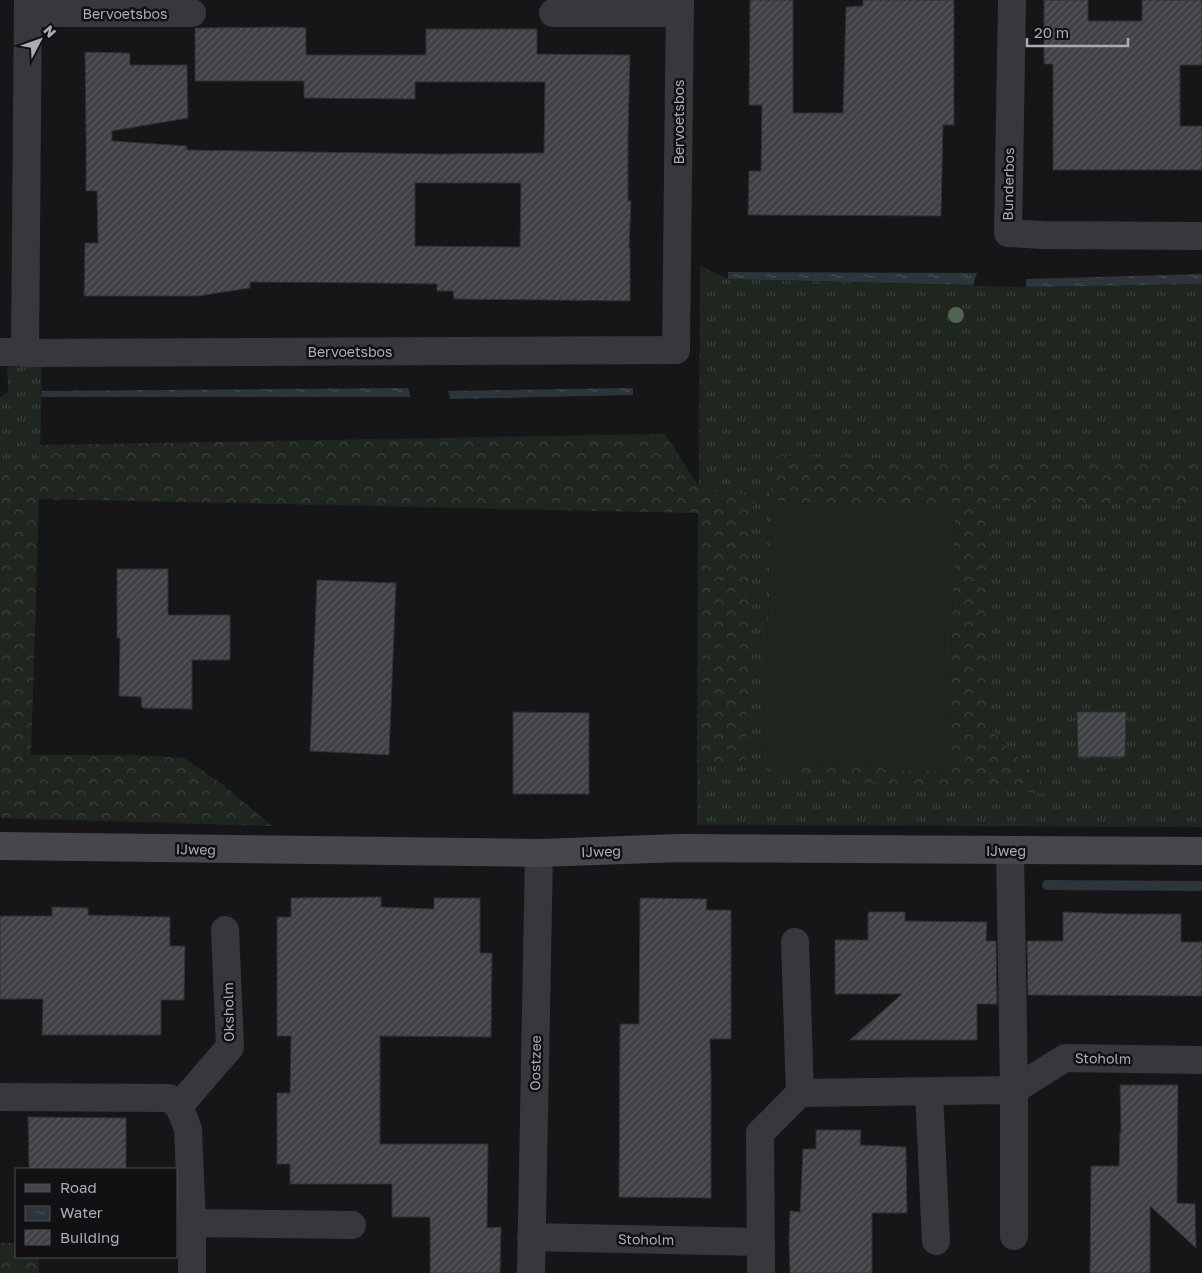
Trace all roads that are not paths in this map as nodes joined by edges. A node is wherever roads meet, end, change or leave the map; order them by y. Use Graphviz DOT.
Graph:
graph roads {
  1 [pos="1012,0"];
  2 [pos="28,6"];
  3 [pos="680,6"];
  4 [pos="192,13"];
  5 [pos="553,13"];
  6 [pos="1202,236"];
  7 [pos="0,846"];
  8 [pos="1010,850"];
  9 [pos="1202,852"];
  10 [pos="539,853"];
  11 [pos="225,930"];
  12 [pos="795,942"];
  13 [pos="1202,1060"];
  14 [pos="1014,1090"];
  15 [pos="928,1092"];
  16 [pos="800,1093"];
  17 [pos="0,1097"];
  18 [pos="179,1106"];
  19 [pos="192,1223"];
  20 [pos="352,1224"];
  21 [pos="531,1236"];
  22 [pos="1014,1236"];
  23 [pos="936,1240"];
  24 [pos="761,1242"];
  25 [pos="192,1273"];
  26 [pos="531,1273"];
  27 [pos="761,1273"];
  1 -- 6 [label="street, Bunderbos"];
  2 -- 3 [label="street, Bervoetsbos"];
  2 -- 4 [label="street, Bervoetsbos"];
  3 -- 5 [label="street, Bervoetsbos"];
  7 -- 10 [label="street, IJweg"];
  8 -- 9 [label="street, IJweg"];
  8 -- 10 [label="street, IJweg"];
  8 -- 14 [label="street"];
  10 -- 21 [label="street, Oostzee"];
  11 -- 18 [label="street, Oksholm"];
  12 -- 16 [label="street"];
  13 -- 14 [label="street, Stoholm"];
  14 -- 15 [label="street"];
  14 -- 22 [label="street"];
  15 -- 16 [label="street"];
  15 -- 23 [label="street"];
  16 -- 24 [label="street"];
  17 -- 18 [label="street"];
  18 -- 19 [label="street"];
  19 -- 20 [label="street"];
  19 -- 25 [label="street"];
  21 -- 24 [label="street, Stoholm"];
  21 -- 26 [label="street, Oostzee"];
  24 -- 27 [label="street"];
}
